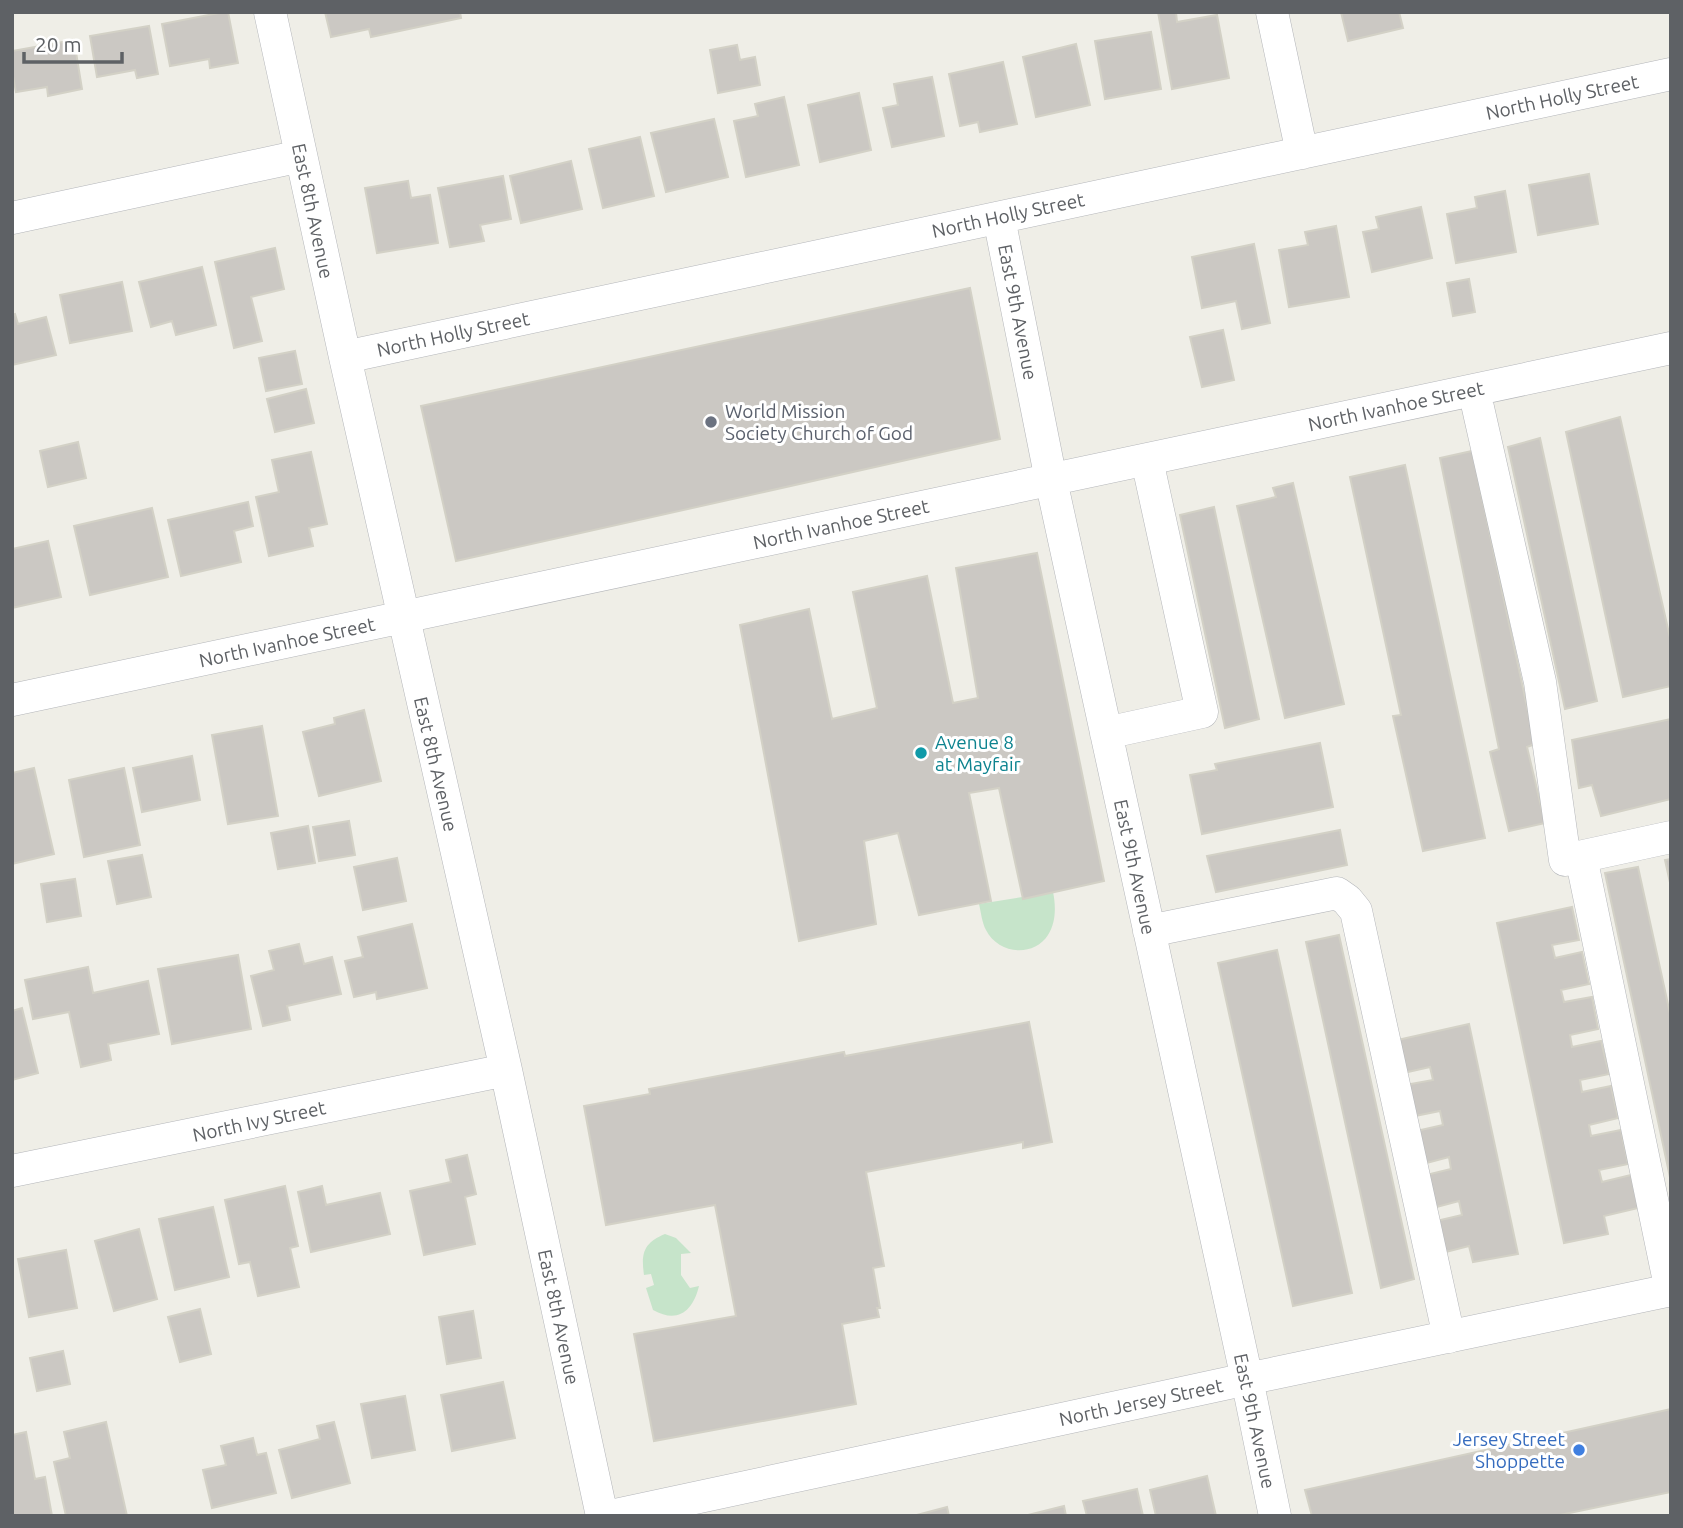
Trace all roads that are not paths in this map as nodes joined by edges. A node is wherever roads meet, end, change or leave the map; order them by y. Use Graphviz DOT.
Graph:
graph roads {
  1 [pos="270,12"];
  2 [pos="1272,12"];
  3 [pos="1671,74"];
  4 [pos="1302,153"];
  5 [pos="301,156"];
  6 [pos="12,218"];
  7 [pos="999,218"];
  8 [pos="1671,348"];
  9 [pos="345,357"];
  10 [pos="1474,390"];
  11 [pos="1147,460"];
  12 [pos="1051,480"];
  13 [pos="403,617"];
  14 [pos="12,700"];
  15 [pos="1106,733"];
  16 [pos="1671,837"];
  17 [pos="1573,859"];
  18 [pos="1149,931"];
  19 [pos="506,1070"];
  20 [pos="12,1171"];
  21 [pos="1671,1290"];
  22 [pos="1449,1337"];
  23 [pos="1247,1379"];
  24 [pos="602,1516"];
  25 [pos="611,1516"];
  26 [pos="1275,1516"];
  1 -- 5 [label="street, East 8th Avenue"];
  2 -- 4 [label="street"];
  3 -- 4 [label="street, North Holly Street"];
  4 -- 7 [label="street, North Holly Street"];
  5 -- 6 [label="street"];
  5 -- 9 [label="street, East 8th Avenue"];
  7 -- 9 [label="street, North Holly Street"];
  7 -- 12 [label="street, East 9th Avenue"];
  8 -- 10 [label="street, North Ivanhoe Street"];
  9 -- 13 [label="street, East 8th Avenue"];
  10 -- 11 [label="street, North Ivanhoe Street"];
  10 -- 17 [label="street"];
  11 -- 12 [label="street, North Ivanhoe Street"];
  11 -- 15 [label="street"];
  12 -- 13 [label="street, North Ivanhoe Street"];
  12 -- 15 [label="street, East 9th Avenue"];
  13 -- 14 [label="street, North Ivanhoe Street"];
  13 -- 19 [label="street, East 8th Avenue"];
  15 -- 18 [label="street, East 9th Avenue"];
  16 -- 17 [label="street"];
  17 -- 21 [label="street"];
  18 -- 22 [label="street"];
  18 -- 23 [label="street, East 9th Avenue"];
  19 -- 20 [label="street, North Ivy Street"];
  19 -- 24 [label="street, East 8th Avenue"];
  21 -- 22 [label="street, North Jersey Street"];
  22 -- 23 [label="street, North Jersey Street"];
  23 -- 25 [label="street, North Jersey Street"];
  23 -- 26 [label="street, East 9th Avenue"];
}
